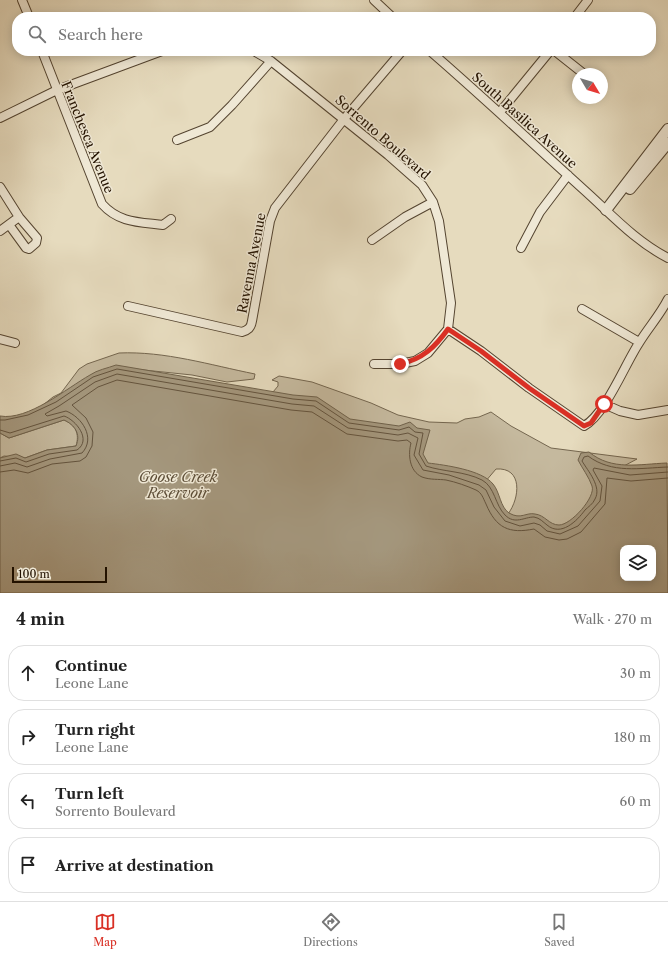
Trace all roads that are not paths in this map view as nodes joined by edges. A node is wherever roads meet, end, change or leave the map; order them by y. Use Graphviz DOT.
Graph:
graph roads {
  1 [pos="22,0"];
  2 [pos="374,0"];
  3 [pos="588,0"];
  4 [pos="27,12"];
  5 [pos="387,12"];
  6 [pos="579,12"];
  7 [pos="44,56"];
  8 [pos="149,56"];
  9 [pos="262,56"];
  10 [pos="398,56"];
  11 [pos="436,56"];
  12 [pos="546,56"];
  13 [pos="561,56"];
  14 [pos="271,61"];
  15 [pos="576,68"];
  16 [pos="57,90"];
  17 [pos="500,112"];
  18 [pos="0,118"];
  19 [pos="344,119"];
  20 [pos="668,129"];
  21 [pos="177,140"];
  22 [pos="668,143"];
  23 [pos="568,175"];
  24 [pos="0,187"];
  25 [pos="433,202"];
  26 [pos="605,209"];
  27 [pos="19,217"];
  28 [pos="171,219"];
  29 [pos="10,226"];
  30 [pos="0,231"];
  31 [pos="372,240"];
  32 [pos="521,248"];
  33 [pos="668,258"];
  34 [pos="668,300"];
  35 [pos="128,306"];
  36 [pos="582,308"];
  37 [pos="448,329"];
  38 [pos="0,339"];
  39 [pos="639,342"];
  40 [pos="14,343"];
  41 [pos="374,364"];
  42 [pos="604,404"];
  43 [pos="668,410"];
  1 -- 4 [label="street"];
  2 -- 5 [label="street"];
  3 -- 6 [label="street"];
  7 -- 16 [label="street, Franchesca Avenue"];
  8 -- 16 [label="street"];
  9 -- 14 [label="street, Sorrento Boulevard"];
  10 -- 19 [label="street, Ravenna Avenue"];
  11 -- 17 [label="street, South Basilica Avenue"];
  12 -- 17 [label="street"];
  13 -- 15 [label="street"];
  14 -- 19 [label="street, Sorrento Boulevard"];
  14 -- 21 [label="street"];
  16 -- 18 [label="street"];
  16 -- 28 [label="street, Franchesca Avenue"];
  17 -- 23 [label="street, South Basilica Avenue"];
  19 -- 25 [label="street, Sorrento Boulevard"];
  19 -- 35 [label="street, Ravenna Avenue"];
  20 -- 26 [label="street"];
  22 -- 26 [label="street"];
  23 -- 26 [label="street, South Basilica Avenue"];
  23 -- 32 [label="street"];
  24 -- 27 [label="street"];
  25 -- 31 [label="street"];
  25 -- 37 [label="street, Sorrento Boulevard"];
  26 -- 33 [label="street, South Basilica Avenue"];
  27 -- 29 [label="street"];
  27 -- 29 [label="street"];
  29 -- 30 [label="street"];
  34 -- 39 [label="street"];
  36 -- 39 [label="street"];
  37 -- 41 [label="street"];
  37 -- 42 [label="street"];
  38 -- 40 [label="street"];
  39 -- 42 [label="street"];
  42 -- 43 [label="street"];
}
